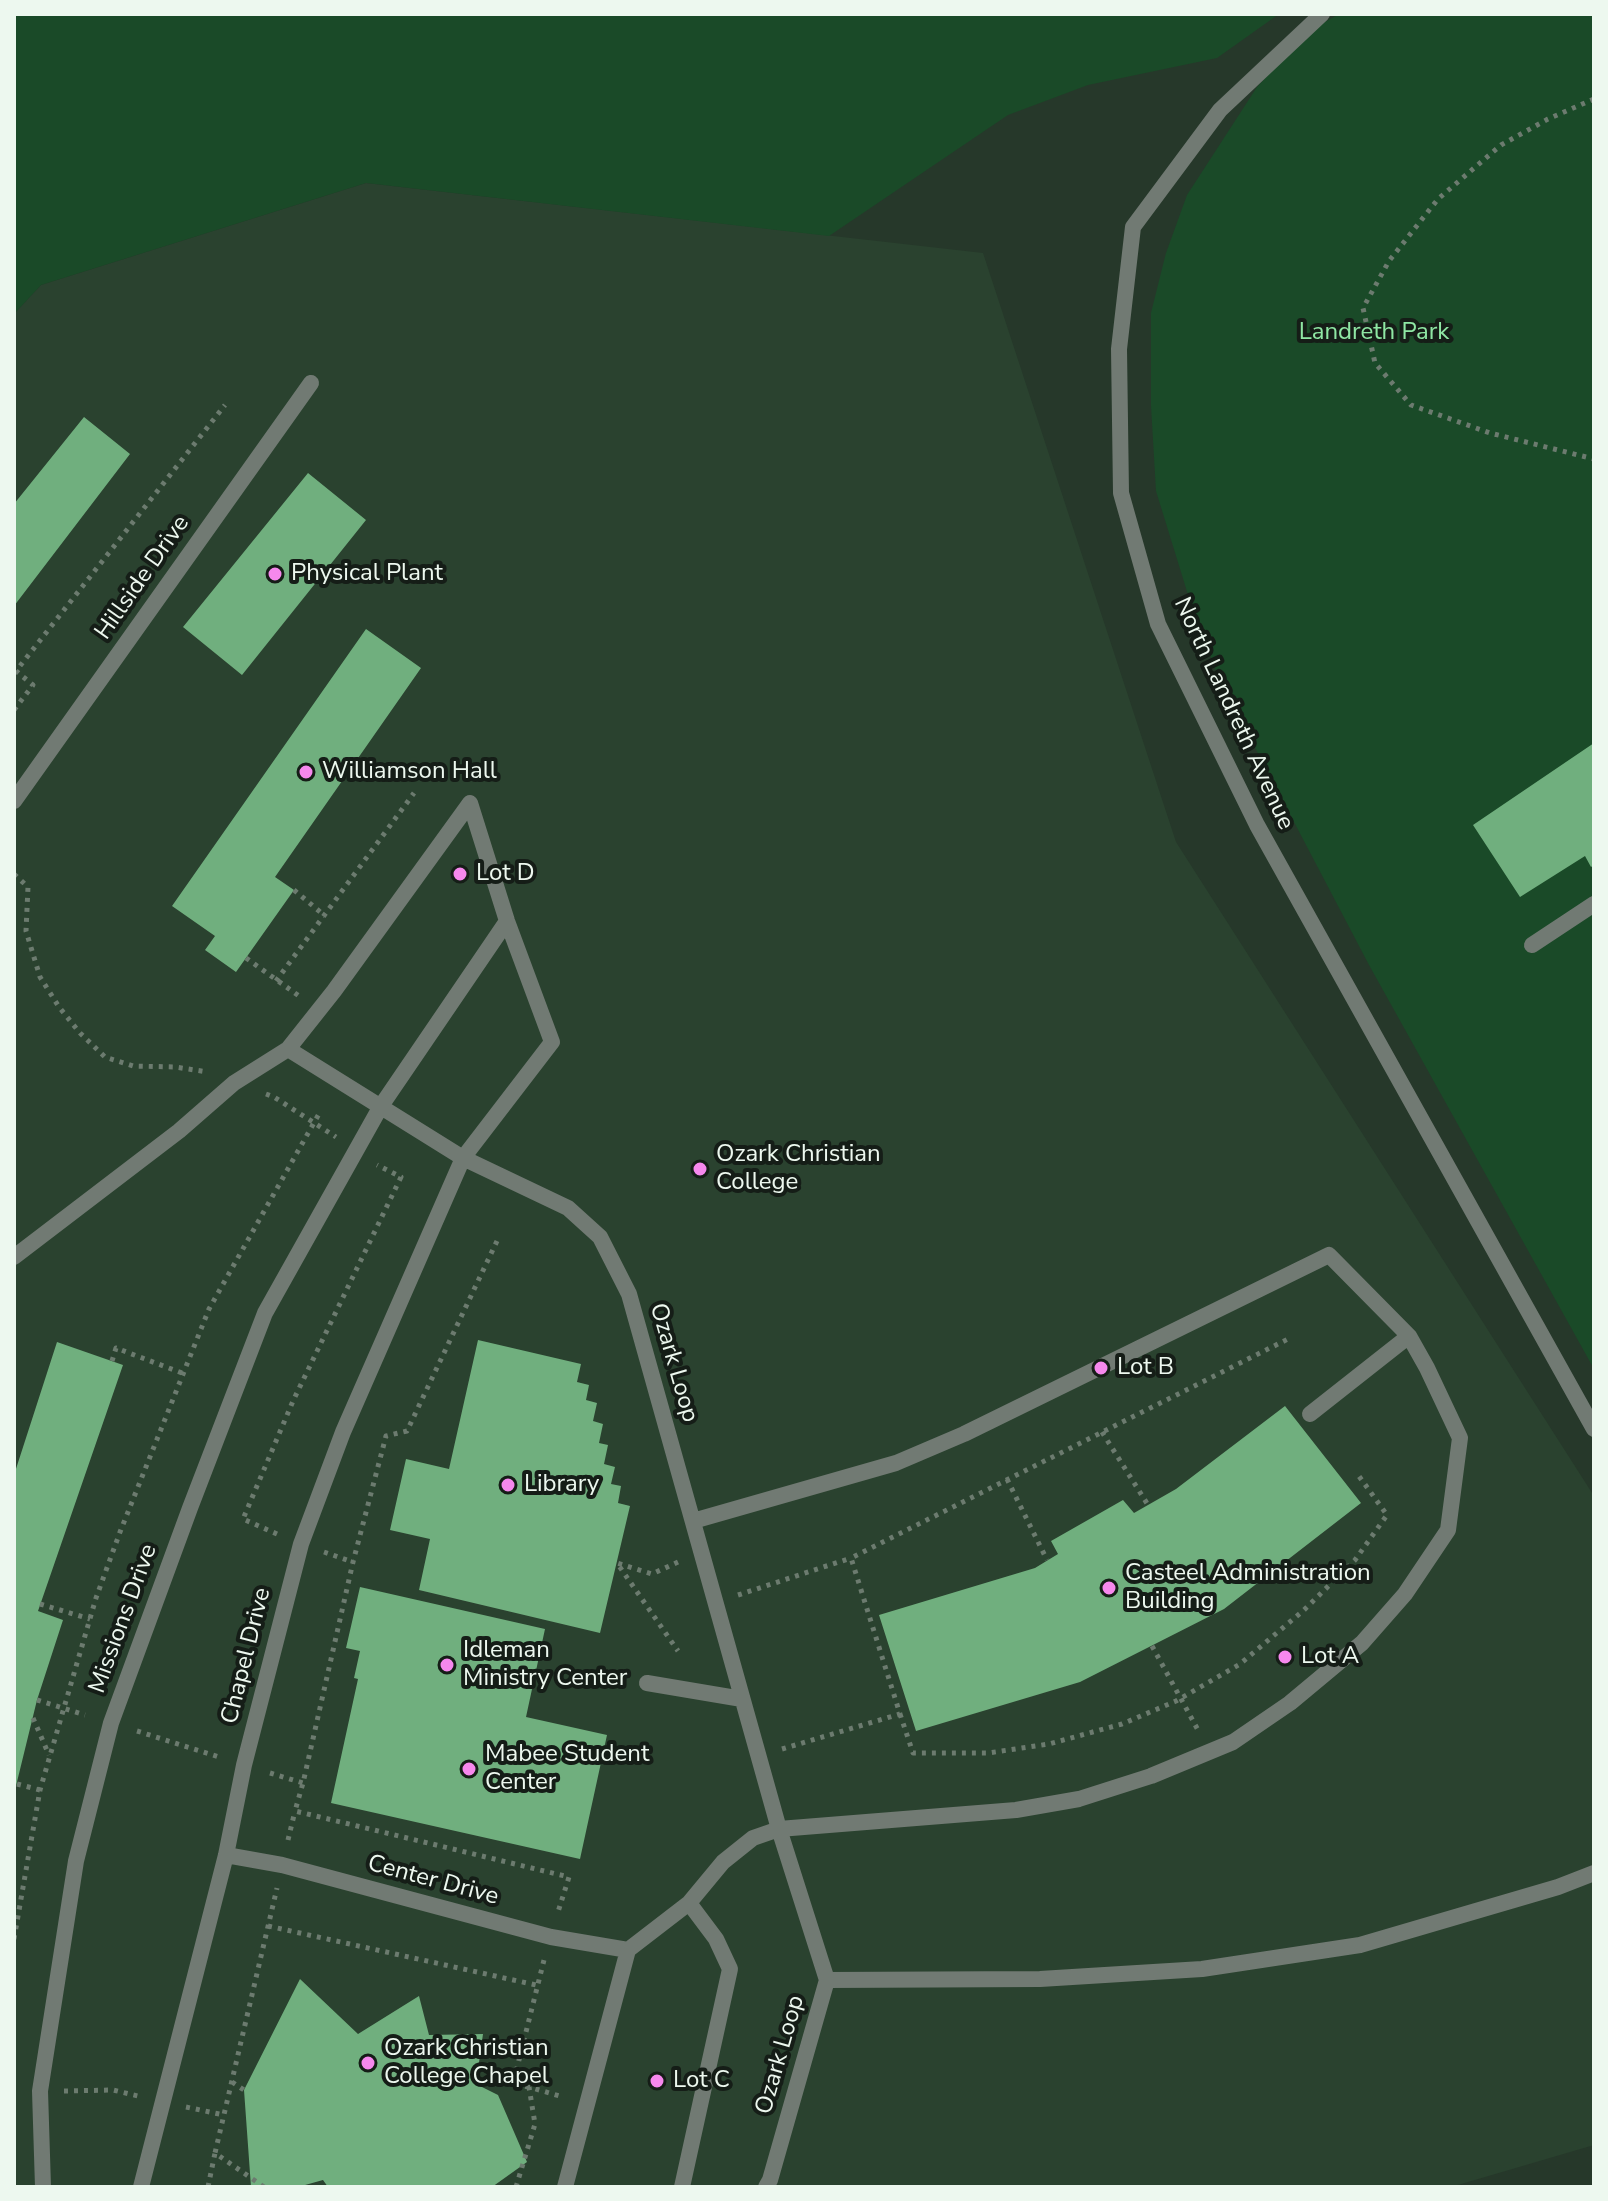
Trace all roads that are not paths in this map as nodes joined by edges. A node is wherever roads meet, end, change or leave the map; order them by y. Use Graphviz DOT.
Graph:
graph roads {
  1 [pos="1322,14"];
  2 [pos="311,383"];
  3 [pos="14,801"];
  4 [pos="1594,904"];
  5 [pos="507,921"];
  6 [pos="1532,945"];
  7 [pos="288,1049"];
  8 [pos="381,1106"];
  9 [pos="463,1158"];
  10 [pos="14,1257"];
  11 [pos="1409,1336"];
  12 [pos="1310,1414"];
  13 [pos="1594,1429"];
  14 [pos="693,1521"];
  15 [pos="647,1683"];
  16 [pos="742,1699"];
  17 [pos="779,1829"];
  18 [pos="226,1855"];
  19 [pos="1594,1873"];
  20 [pos="689,1903"];
  21 [pos="628,1950"];
  22 [pos="827,1980"];
  23 [pos="43,2187"];
  24 [pos="141,2187"];
  25 [pos="565,2187"];
  26 [pos="682,2187"];
  27 [pos="766,2187"];
  1 -- 13 [label="street, North Landreth Avenue"];
  2 -- 3 [label="street, Hillside Drive"];
  4 -- 6 [label="street"];
  5 -- 7 [label="street"];
  5 -- 8 [label="street, Missions Drive"];
  5 -- 9 [label="street, Chapel Drive"];
  7 -- 8 [label="street, Ozark Loop"];
  7 -- 10 [label="street"];
  8 -- 9 [label="street, Ozark Loop"];
  8 -- 23 [label="street, Missions Drive"];
  9 -- 14 [label="street, Ozark Loop"];
  9 -- 18 [label="street, Chapel Drive"];
  11 -- 12 [label="street"];
  11 -- 14 [label="street"];
  11 -- 17 [label="street"];
  14 -- 16 [label="street, Ozark Loop"];
  15 -- 16 [label="street"];
  16 -- 17 [label="street, Ozark Loop"];
  17 -- 20 [label="street"];
  17 -- 22 [label="street, Ozark Loop"];
  18 -- 21 [label="street, Center Drive"];
  18 -- 24 [label="street, Chapel Drive"];
  19 -- 22 [label="street"];
  20 -- 21 [label="street"];
  20 -- 26 [label="street"];
  21 -- 25 [label="street"];
  22 -- 27 [label="street, Ozark Loop"];
}
